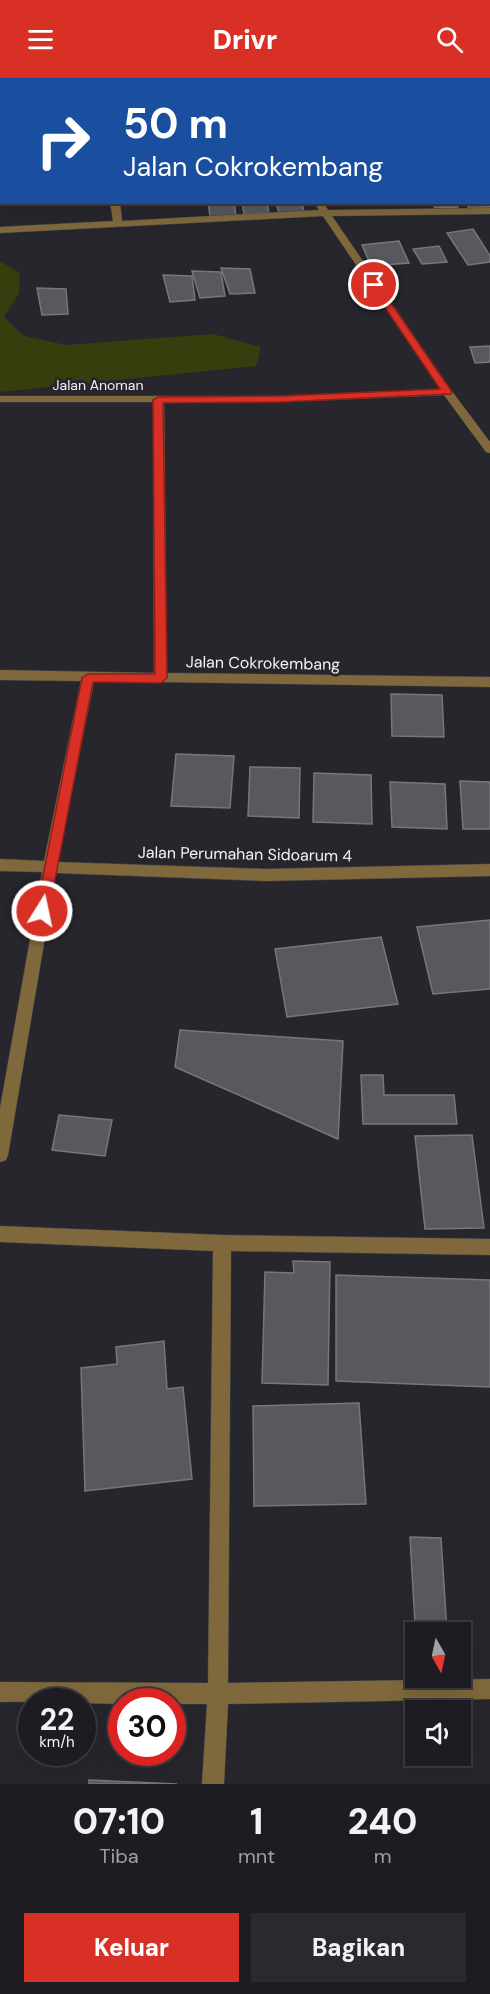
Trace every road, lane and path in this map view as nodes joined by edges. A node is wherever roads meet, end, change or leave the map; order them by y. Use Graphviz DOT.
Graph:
graph roads {
  1 [pos="115,204"];
  2 [pos="319,204"];
  3 [pos="490,211"];
  4 [pos="326,213"];
  5 [pos="118,224"];
  6 [pos="0,230"];
  7 [pos="447,392"];
  8 [pos="0,399"];
  9 [pos="158,400"];
  10 [pos="488,443"];
  11 [pos="0,675"];
  12 [pos="88,678"];
  13 [pos="161,678"];
  14 [pos="490,682"];
  15 [pos="0,865"];
  16 [pos="50,867"];
  17 [pos="490,870"];
  18 [pos="0,1155"];
  19 [pos="0,1234"];
  20 [pos="222,1243"];
  21 [pos="490,1247"];
  22 [pos="490,1689"];
  23 [pos="0,1692"];
  24 [pos="218,1694"];
  25 [pos="213,1784"];
  1 -- 5 [label="street"];
  2 -- 4 [label="street"];
  3 -- 4 [label="street"];
  4 -- 5 [label="street"];
  4 -- 7 [label="street"];
  5 -- 6 [label="street"];
  7 -- 9 [label="street, Jalan Anoman"];
  7 -- 10 [label="street"];
  8 -- 9 [label="street, Jalan Anoman"];
  9 -- 13 [label="street"];
  11 -- 12 [label="street, Jalan Cokrokembang"];
  12 -- 13 [label="street, Jalan Cokrokembang"];
  12 -- 16 [label="street"];
  13 -- 14 [label="street, Jalan Cokrokembang"];
  15 -- 16 [label="street, Jalan Perumahan Sidoarum 4"];
  16 -- 17 [label="street, Jalan Perumahan Sidoarum 4"];
  16 -- 18 [label="street"];
  19 -- 20 [label="street"];
  20 -- 21 [label="street"];
  20 -- 24 [label="street"];
  22 -- 24 [label="street"];
  23 -- 24 [label="street"];
  24 -- 25 [label="street"];
}
